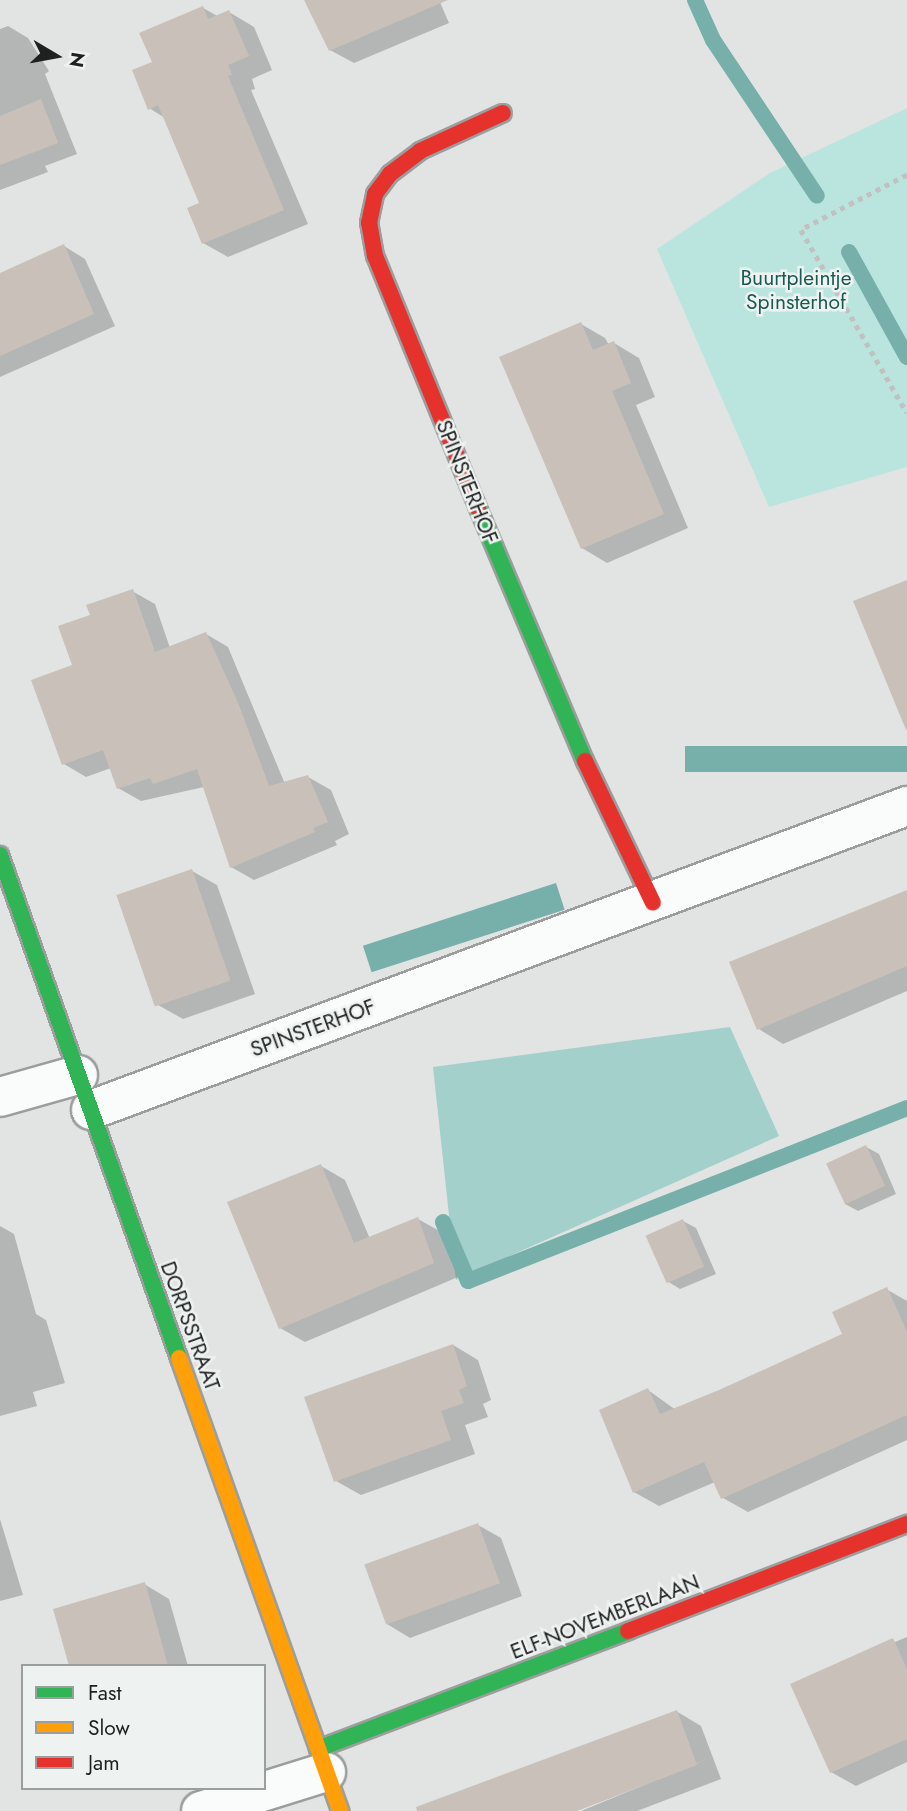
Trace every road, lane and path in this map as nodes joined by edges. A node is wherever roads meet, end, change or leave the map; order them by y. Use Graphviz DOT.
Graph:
graph roads {
  1 [pos="503,113"];
  2 [pos="907,175"];
  3 [pos="907,413"];
  4 [pos="907,806"];
  5 [pos="0,855"];
  6 [pos="653,903"];
  7 [pos="78,1075"];
  8 [pos="0,1097"];
  9 [pos="91,1110"];
  10 [pos="907,1524"];
  11 [pos="322,1760"];
  12 [pos="266,1784"];
  13 [pos="251,1790"];
  14 [pos="201,1811"];
  15 [pos="340,1811"];
  1 -- 6 [label="street, SPINSTERHOF"];
  2 -- 3 [label="path"];
  4 -- 6 [label="street, SPINSTERHOF"];
  5 -- 7 [label="street, DORPSSTRAAT"];
  6 -- 9 [label="street, SPINSTERHOF"];
  7 -- 8 [label="street"];
  7 -- 9 [label="street, DORPSSTRAAT"];
  9 -- 11 [label="street, DORPSSTRAAT"];
  10 -- 11 [label="street, ELF-NOVEMBERLAAN"];
  11 -- 12 [label="street"];
  11 -- 15 [label="street, DORPSSTRAAT"];
  13 -- 14 [label="street"];
}
